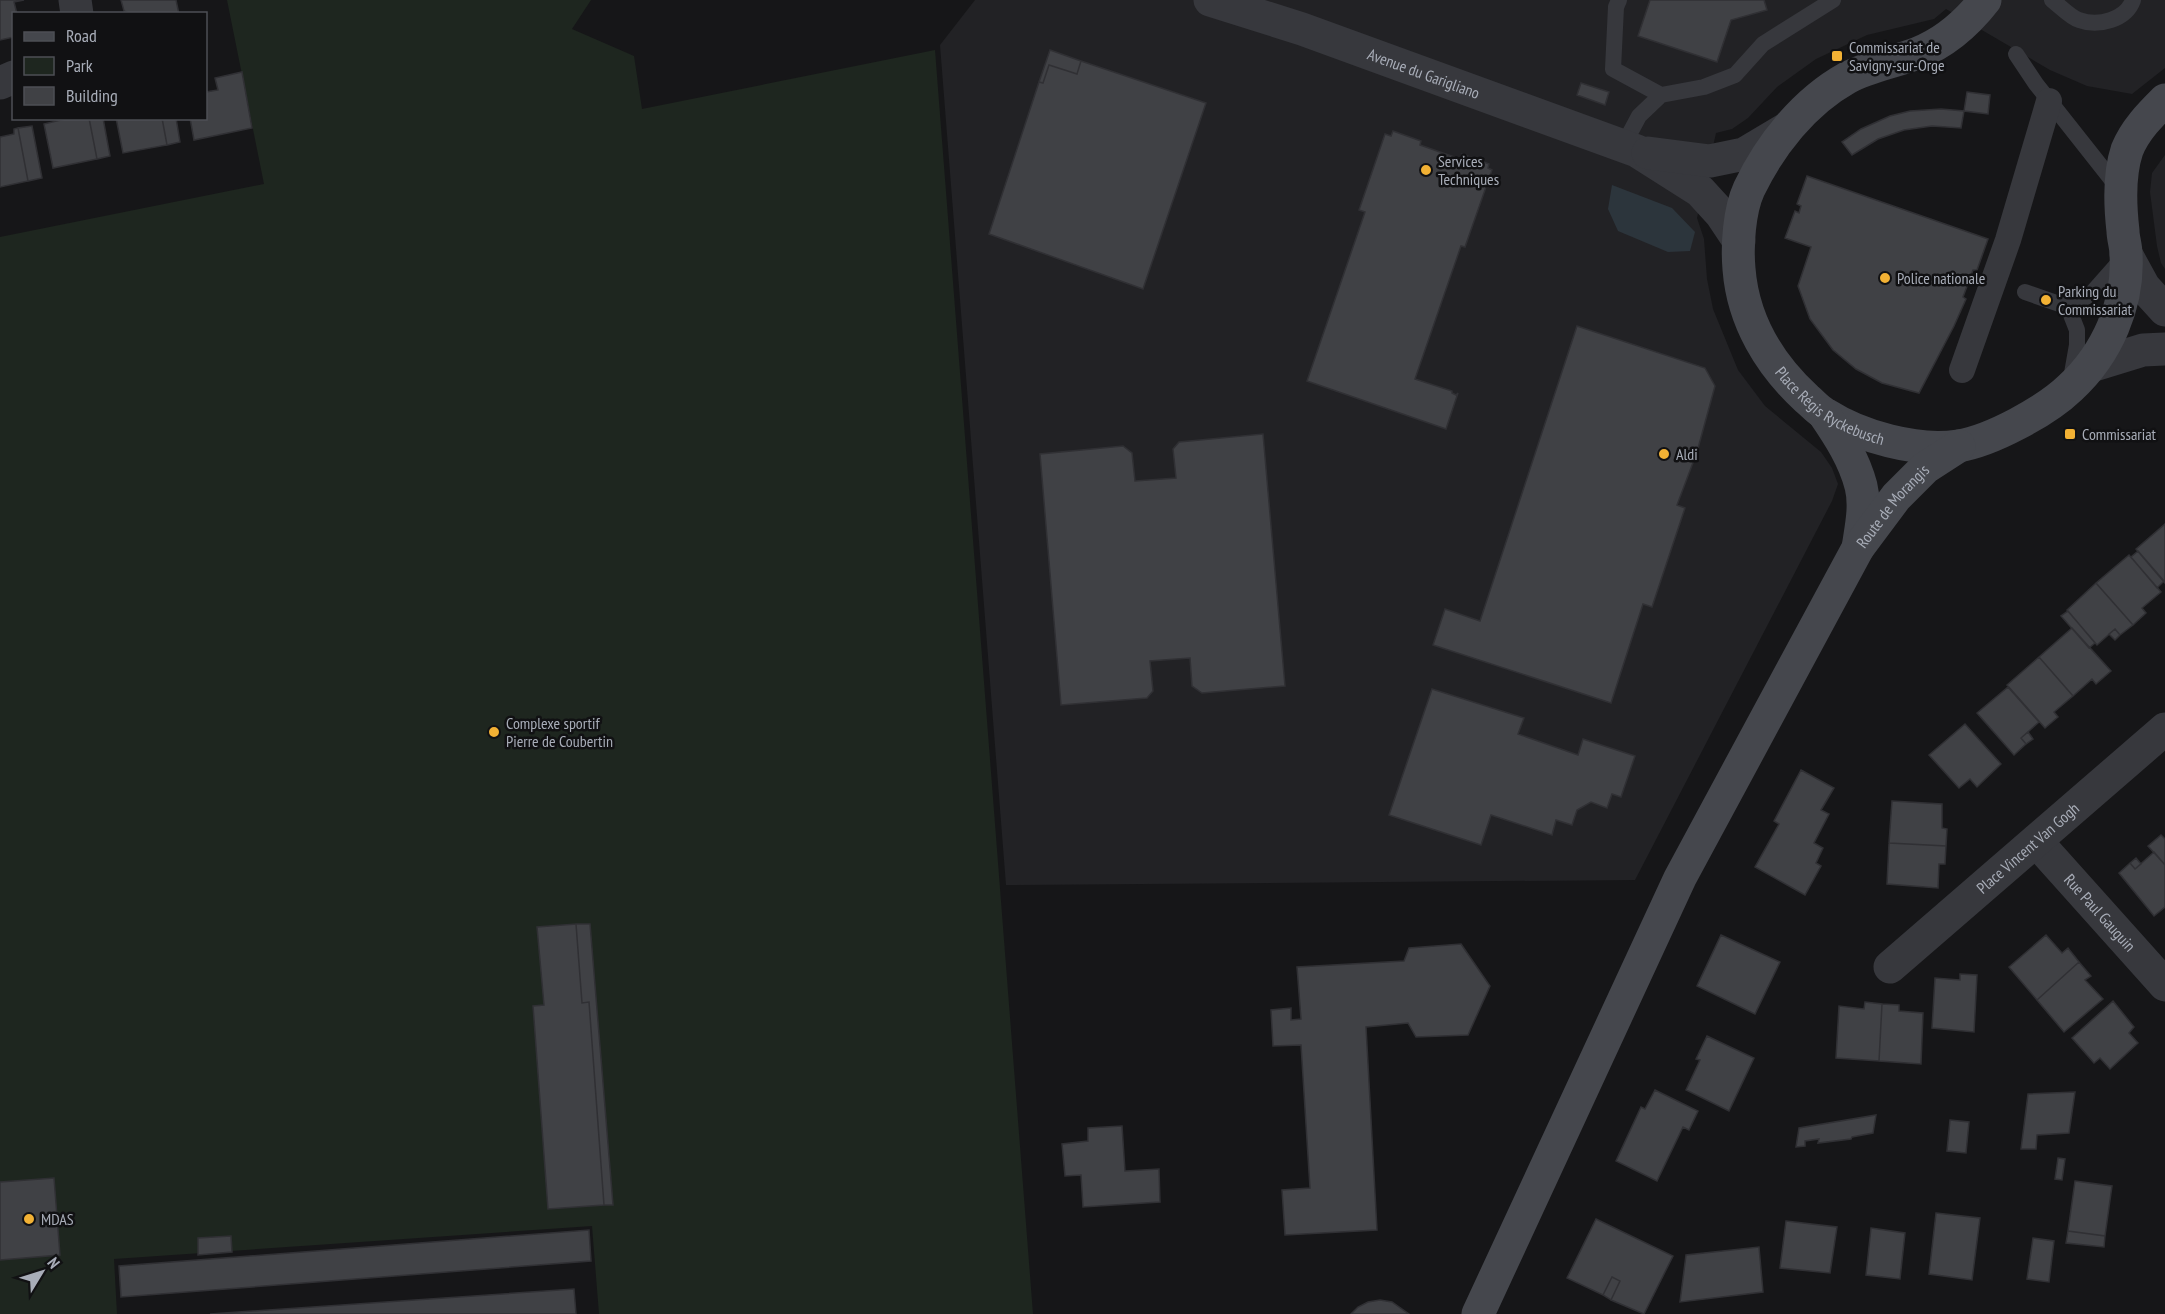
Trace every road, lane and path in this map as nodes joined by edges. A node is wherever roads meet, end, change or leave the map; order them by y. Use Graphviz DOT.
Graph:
graph roads {
  1 [pos="1210,0"];
  2 [pos="1619,0"];
  3 [pos="1833,0"];
  4 [pos="1985,0"];
  5 [pos="2052,0"];
  6 [pos="2133,0"];
  7 [pos="2016,54"];
  8 [pos="1661,95"];
  9 [pos="2165,99"];
  10 [pos="2049,101"];
  11 [pos="1786,129"];
  12 [pos="1630,149"];
  13 [pos="2121,190"];
  14 [pos="1739,241"];
  15 [pos="2126,254"];
  16 [pos="2025,292"];
  17 [pos="2068,308"];
  18 [pos="2165,310"];
  19 [pos="2165,349"];
  20 [pos="1962,370"];
  21 [pos="2080,378"];
  22 [pos="1824,414"];
  23 [pos="1959,446"];
  24 [pos="1858,548"];
  25 [pos="2165,729"];
  26 [pos="2036,841"];
  27 [pos="1890,967"];
  28 [pos="2165,985"];
  29 [pos="1478,1314"];
  1 -- 12 [label="street, Avenue du Garigliano"];
  2 -- 8 [label="lane"];
  3 -- 8 [label="lane"];
  4 -- 11 [label="main road, Place Régis Ryckebusch"];
  5 -- 6 [label="lane"];
  7 -- 10 [label="lane"];
  8 -- 12 [label="lane"];
  9 -- 13 [label="main road, Place Régis Ryckebusch"];
  10 -- 13 [label="lane"];
  10 -- 20 [label="street"];
  11 -- 12 [label="street, Avenue du Garigliano"];
  11 -- 14 [label="main road, Place Régis Ryckebusch"];
  12 -- 14 [label="street, Avenue du Garigliano"];
  13 -- 15 [label="main road, Place Régis Ryckebusch"];
  14 -- 22 [label="main road, Place Régis Ryckebusch"];
  15 -- 17 [label="lane"];
  15 -- 18 [label="street"];
  15 -- 21 [label="main road, Place Régis Ryckebusch"];
  16 -- 17 [label="lane"];
  17 -- 21 [label="lane"];
  19 -- 21 [label="street"];
  21 -- 23 [label="main road, Place Régis Ryckebusch"];
  22 -- 23 [label="main road, Place Régis Ryckebusch"];
  22 -- 24 [label="main road, Route de Morangis"];
  23 -- 24 [label="main road, Route de Morangis"];
  24 -- 29 [label="main road"];
  25 -- 26 [label="street, Place Vincent Van Gogh"];
  26 -- 27 [label="street, Place Vincent Van Gogh"];
  26 -- 28 [label="street, Rue Paul Gauguin"];
}
